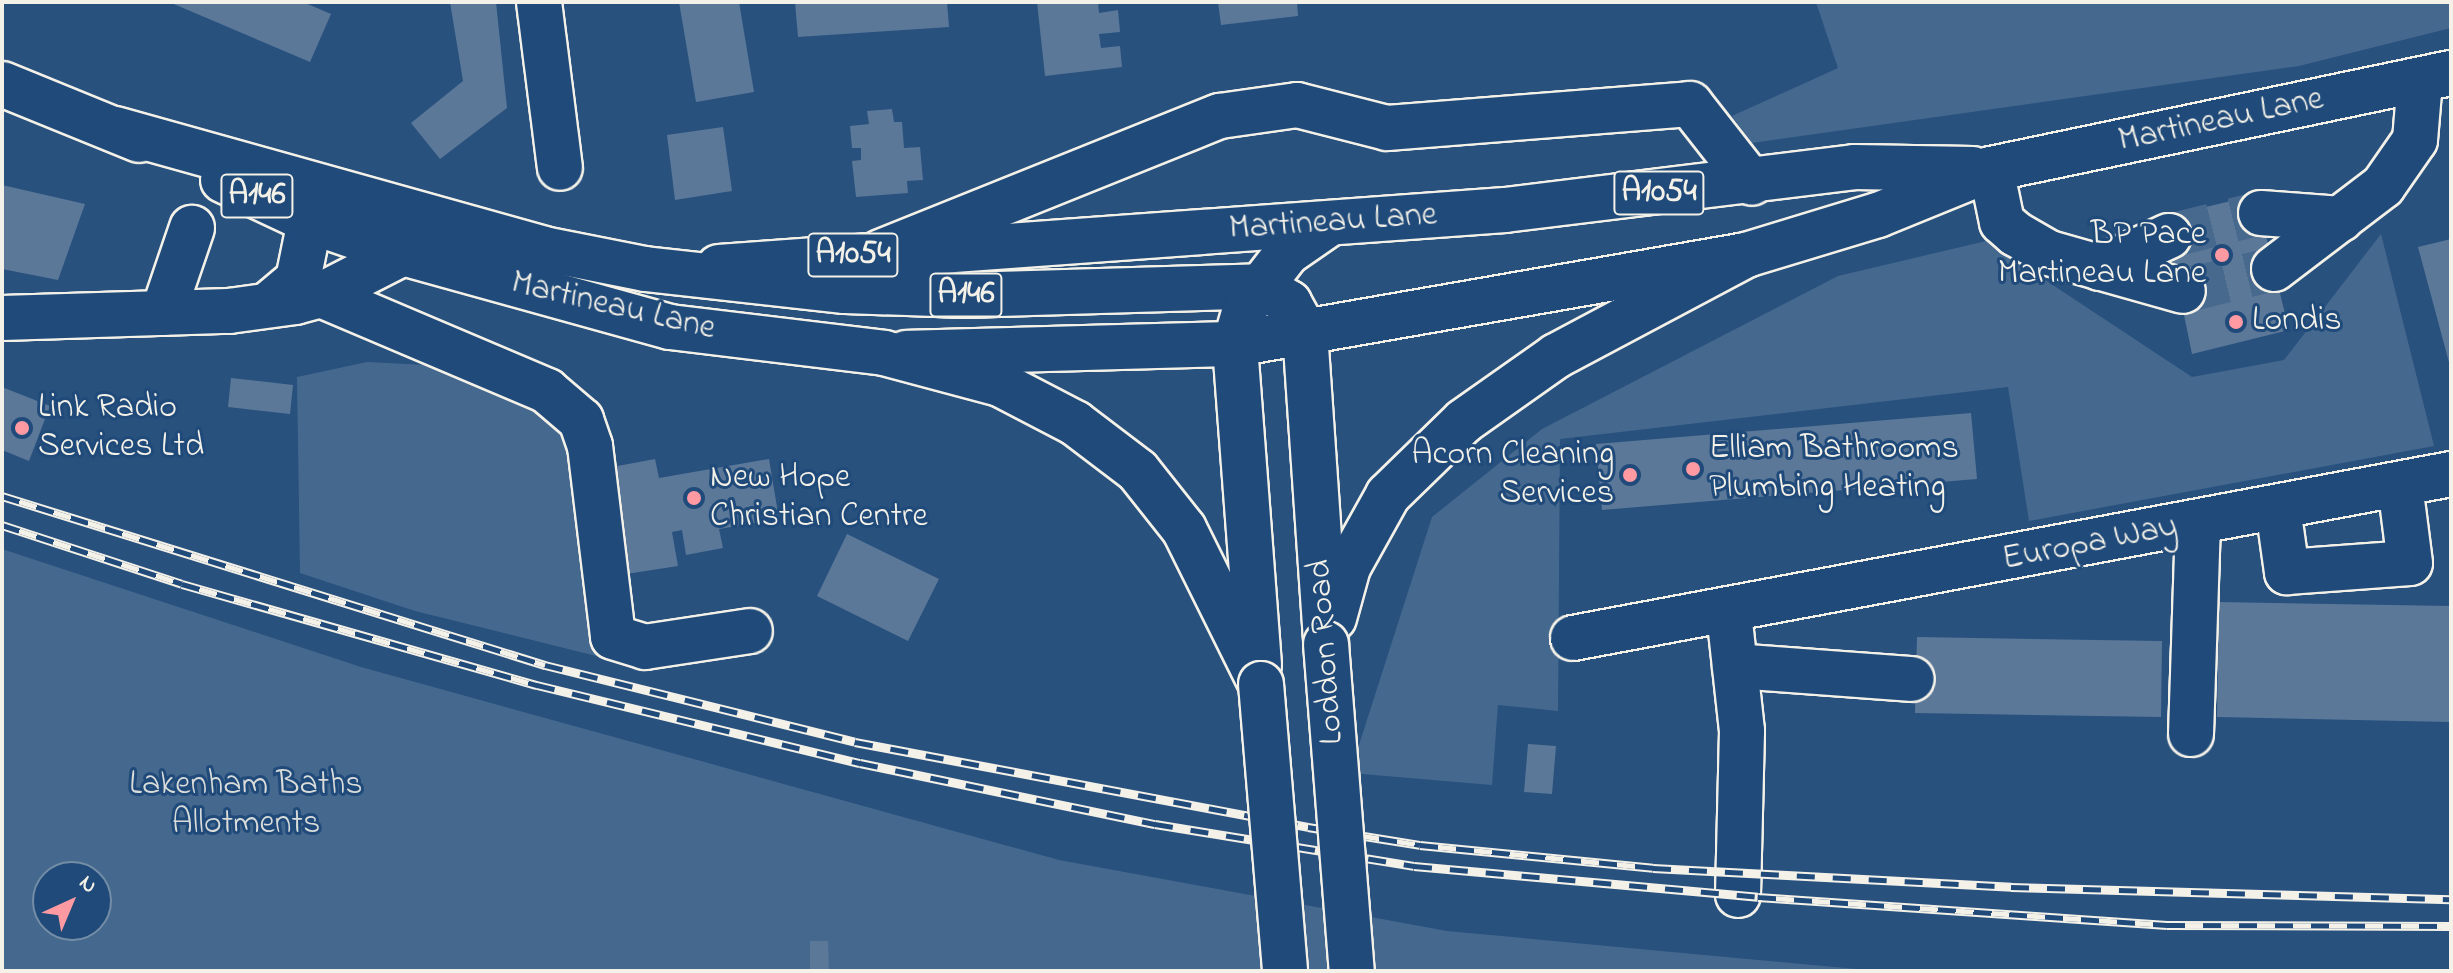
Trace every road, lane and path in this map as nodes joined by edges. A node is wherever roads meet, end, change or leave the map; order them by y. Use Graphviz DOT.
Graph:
graph roads {
  1 [pos="539,2"];
  2 [pos="2436,76"];
  3 [pos="2,84"];
  4 [pos="115,129"];
  5 [pos="560,168"];
  6 [pos="1991,169"];
  7 [pos="1752,183"];
  8 [pos="310,221"];
  9 [pos="1326,226"];
  10 [pos="192,228"];
  11 [pos="2268,242"];
  12 [pos="881,252"];
  13 [pos="403,253"];
  14 [pos="1746,255"];
  15 [pos="2176,264"];
  16 [pos="672,272"];
  17 [pos="1261,286"];
  18 [pos="321,295"];
  19 [pos="269,304"];
  20 [pos="163,313"];
  21 [pos="2,318"];
  22 [pos="1305,332"];
  23 [pos="1235,344"];
  24 [pos="884,353"];
  25 [pos="2451,474"];
  26 [pos="2400,485"];
  27 [pos="2278,508"];
  28 [pos="2198,523"];
  29 [pos="1729,613"];
  30 [pos="750,631"];
  31 [pos="1573,638"];
  32 [pos="1326,644"];
  33 [pos="1735,666"];
  34 [pos="1912,679"];
  35 [pos="1261,684"];
  36 [pos="2191,734"];
  37 [pos="1738,895"];
  38 [pos="1285,971"];
  39 [pos="1352,971"];
  1 -- 5 [label="main road"];
  2 -- 6 [label="main road, Martineau Lane / A1054"];
  2 -- 11 [label="main road"];
  3 -- 4 [label="main road, A146"];
  4 -- 8 [label="main road, A146"];
  4 -- 16 [label="main road, Martineau Lane / A146"];
  6 -- 7 [label="main road, Martineau Lane / A1054"];
  6 -- 14 [label="main road, Martineau Lane / A1054"];
  6 -- 15 [label="main road"];
  7 -- 9 [label="main road, Martineau Lane / A1054"];
  7 -- 12 [label="main road"];
  8 -- 13 [label="main road, A146"];
  8 -- 19 [label="main road"];
  9 -- 12 [label="main road, Martineau Lane / A1054"];
  9 -- 17 [label="main road, A146"];
  10 -- 20 [label="main road"];
  12 -- 16 [label="main road, Martineau Lane / A1054"];
  13 -- 18 [label="main road"];
  13 -- 24 [label="main road, Martineau Lane / A146"];
  14 -- 22 [label="main road, Martineau Lane / A1054"];
  14 -- 32 [label="main road"];
  16 -- 17 [label="main road, Martineau Lane / A146"];
  17 -- 22 [label="main road, Martineau Lane"];
  17 -- 23 [label="main road, Loddon Road / A146"];
  18 -- 19 [label="main road"];
  18 -- 30 [label="main road"];
  19 -- 20 [label="main road"];
  20 -- 21 [label="main road"];
  22 -- 23 [label="main road, Martineau Lane / A1054"];
  22 -- 32 [label="main road, Loddon Road"];
  23 -- 24 [label="main road, Martineau Lane / A146"];
  23 -- 35 [label="main road, Loddon Road / A146"];
  24 -- 35 [label="main road, Loddon Road / A146"];
  25 -- 26 [label="main road, Europa Way"];
  26 -- 27 [label="main road, Europa Way"];
  26 -- 27 [label="main road"];
  27 -- 28 [label="main road, Europa Way"];
  28 -- 29 [label="main road, Europa Way"];
  28 -- 36 [label="main road"];
  29 -- 31 [label="main road, Europa Way"];
  29 -- 33 [label="main road"];
  32 -- 39 [label="main road, Loddon Road, bridge"];
  33 -- 34 [label="main road"];
  33 -- 37 [label="main road"];
  35 -- 38 [label="main road, Loddon Road / A146, bridge"];
}
